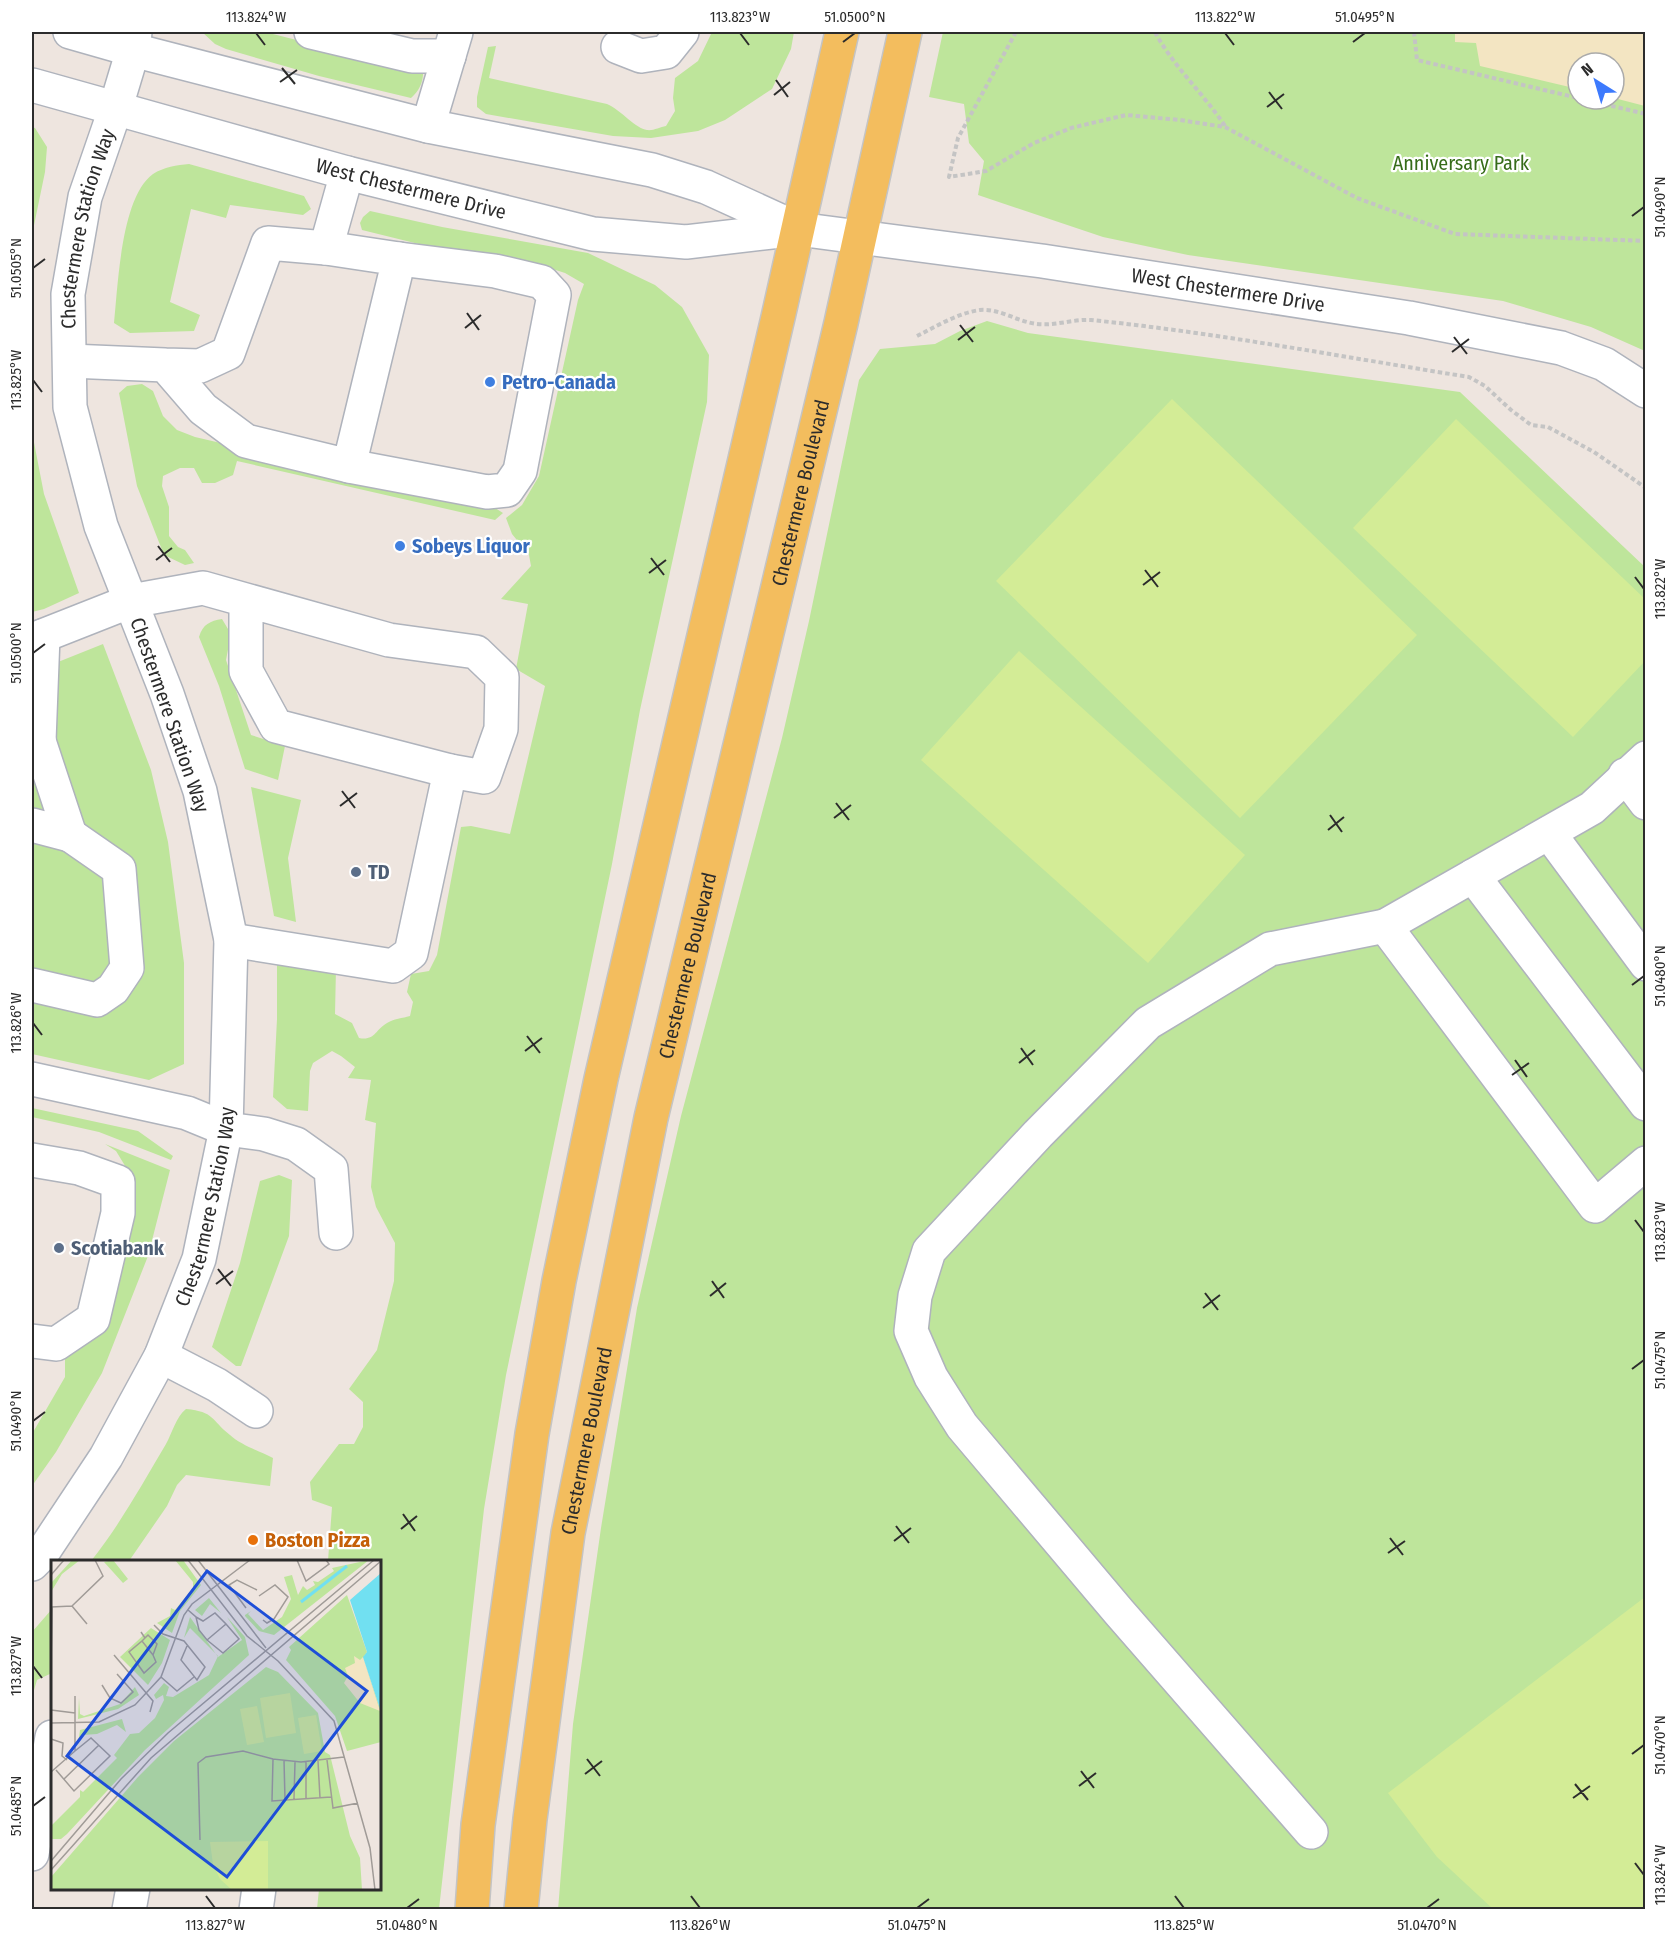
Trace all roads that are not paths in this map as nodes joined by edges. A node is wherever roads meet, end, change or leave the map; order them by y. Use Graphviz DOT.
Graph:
graph roads {
  1 [pos="70,32"];
  2 [pos="311,32"];
  3 [pos="418,32"];
  4 [pos="682,32"];
  5 [pos="842,32"];
  6 [pos="905,32"];
  7 [pos="134,41"];
  8 [pos="452,44"];
  9 [pos="618,47"];
  10 [pos="390,50"];
  11 [pos="32,85"];
  12 [pos="115,110"];
  13 [pos="428,126"];
  14 [pos="347,173"];
  15 [pos="798,229"];
  16 [pos="860,237"];
  17 [pos="326,248"];
  18 [pos="399,259"];
  19 [pos="70,361"];
  20 [pos="165,365"];
  21 [pos="1646,391"];
  22 [pos="349,466"];
  23 [pos="131,601"];
  24 [pos="246,601"];
  25 [pos="37,638"];
  26 [pos="35,741"];
  27 [pos="1635,766"];
  28 [pos="450,771"];
  29 [pos="1646,802"];
  30 [pos="32,825"];
  31 [pos="1549,833"];
  32 [pos="70,835"];
  33 [pos="1473,876"];
  34 [pos="1385,926"];
  35 [pos="231,940"];
  36 [pos="1646,964"];
  37 [pos="32,985"];
  38 [pos="32,1079"];
  39 [pos="1646,1104"];
  40 [pos="226,1129"];
  41 [pos="32,1160"];
  42 [pos="1646,1163"];
  43 [pos="336,1233"];
  44 [pos="32,1341"];
  45 [pos="161,1356"];
  46 [pos="256,1411"];
  47 [pos="32,1564"];
  48 [pos="51,1743"];
  49 [pos="1311,1832"];
  50 [pos="32,1854"];
  51 [pos="133,1890"];
  52 [pos="259,1890"];
  53 [pos="129,1910"];
  54 [pos="256,1910"];
  55 [pos="472,1910"];
  56 [pos="521,1910"];
  1 -- 7 [label="street, West Chestermere Drive"];
  2 -- 10 [label="street"];
  3 -- 10 [label="street"];
  4 -- 9 [label="street"];
  5 -- 15 [label="main road"];
  6 -- 16 [label="main road, Chestermere Boulevard"];
  7 -- 12 [label="street, Chestermere Station Way"];
  7 -- 13 [label="street, West Chestermere Drive"];
  8 -- 10 [label="street"];
  8 -- 13 [label="street"];
  11 -- 12 [label="street, West Chestermere Drive"];
  12 -- 14 [label="street, West Chestermere Drive"];
  12 -- 19 [label="street, Chestermere Station Way"];
  13 -- 15 [label="street, West Chestermere Drive"];
  14 -- 15 [label="street, West Chestermere Drive"];
  14 -- 17 [label="street"];
  15 -- 16 [label="street, West Chestermere Drive"];
  15 -- 55 [label="main road"];
  16 -- 21 [label="street, West Chestermere Drive"];
  16 -- 56 [label="main road, Chestermere Boulevard"];
  17 -- 18 [label="street"];
  17 -- 20 [label="street"];
  18 -- 22 [label="street"];
  18 -- 22 [label="street"];
  19 -- 20 [label="street"];
  19 -- 23 [label="street, Chestermere Station Way"];
  20 -- 22 [label="street"];
  23 -- 24 [label="street"];
  23 -- 25 [label="street"];
  23 -- 35 [label="street, Chestermere Station Way"];
  24 -- 28 [label="street"];
  24 -- 28 [label="street"];
  25 -- 26 [label="street"];
  26 -- 32 [label="street"];
  27 -- 29 [label="street"];
  27 -- 31 [label="street"];
  28 -- 35 [label="street"];
  30 -- 32 [label="street"];
  31 -- 33 [label="street"];
  31 -- 36 [label="street"];
  32 -- 37 [label="street"];
  33 -- 34 [label="street"];
  33 -- 39 [label="street"];
  34 -- 42 [label="street"];
  34 -- 49 [label="street"];
  35 -- 40 [label="street, Chestermere Station Way"];
  38 -- 40 [label="street"];
  40 -- 43 [label="street"];
  40 -- 45 [label="street, Chestermere Station Way"];
  41 -- 44 [label="street"];
  45 -- 46 [label="street"];
  45 -- 47 [label="street, Chestermere Station Way"];
  48 -- 50 [label="street"];
  51 -- 53 [label="street"];
  52 -- 54 [label="street"];
}
